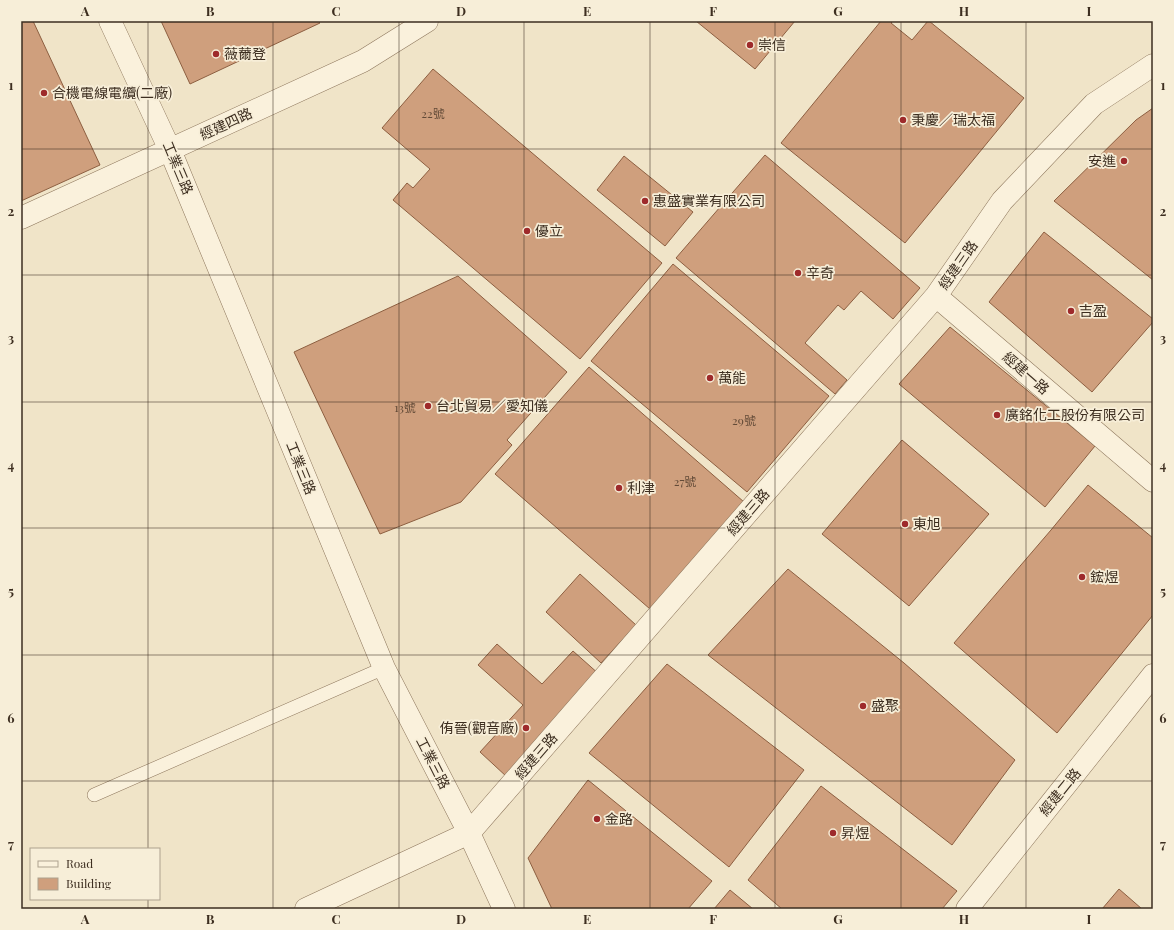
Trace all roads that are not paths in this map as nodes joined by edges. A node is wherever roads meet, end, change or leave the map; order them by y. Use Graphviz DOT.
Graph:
graph roads {
  1 [pos="110,21"];
  2 [pos="426,21"];
  3 [pos="1153,65"];
  4 [pos="170,150"];
  5 [pos="21,218"];
  6 [pos="936,296"];
  7 [pos="1153,481"];
  8 [pos="384,668"];
  9 [pos="1153,675"];
  10 [pos="94,795"];
  11 [pos="469,833"];
  12 [pos="306,909"];
  13 [pos="504,909"];
  14 [pos="967,909"];
  1 -- 4 [label="street, 工業三路"];
  2 -- 4 [label="street, 經建四路"];
  3 -- 6 [label="street, 經建三路"];
  4 -- 5 [label="street, 經建四路"];
  4 -- 8 [label="street, 工業三路"];
  6 -- 7 [label="street, 經建一路"];
  6 -- 11 [label="street, 經建三路"];
  8 -- 10 [label="lane"];
  8 -- 11 [label="street, 工業三路"];
  9 -- 14 [label="street, 經建二路"];
  11 -- 12 [label="street, 經建三路"];
  11 -- 13 [label="street, 工業三路"];
}
